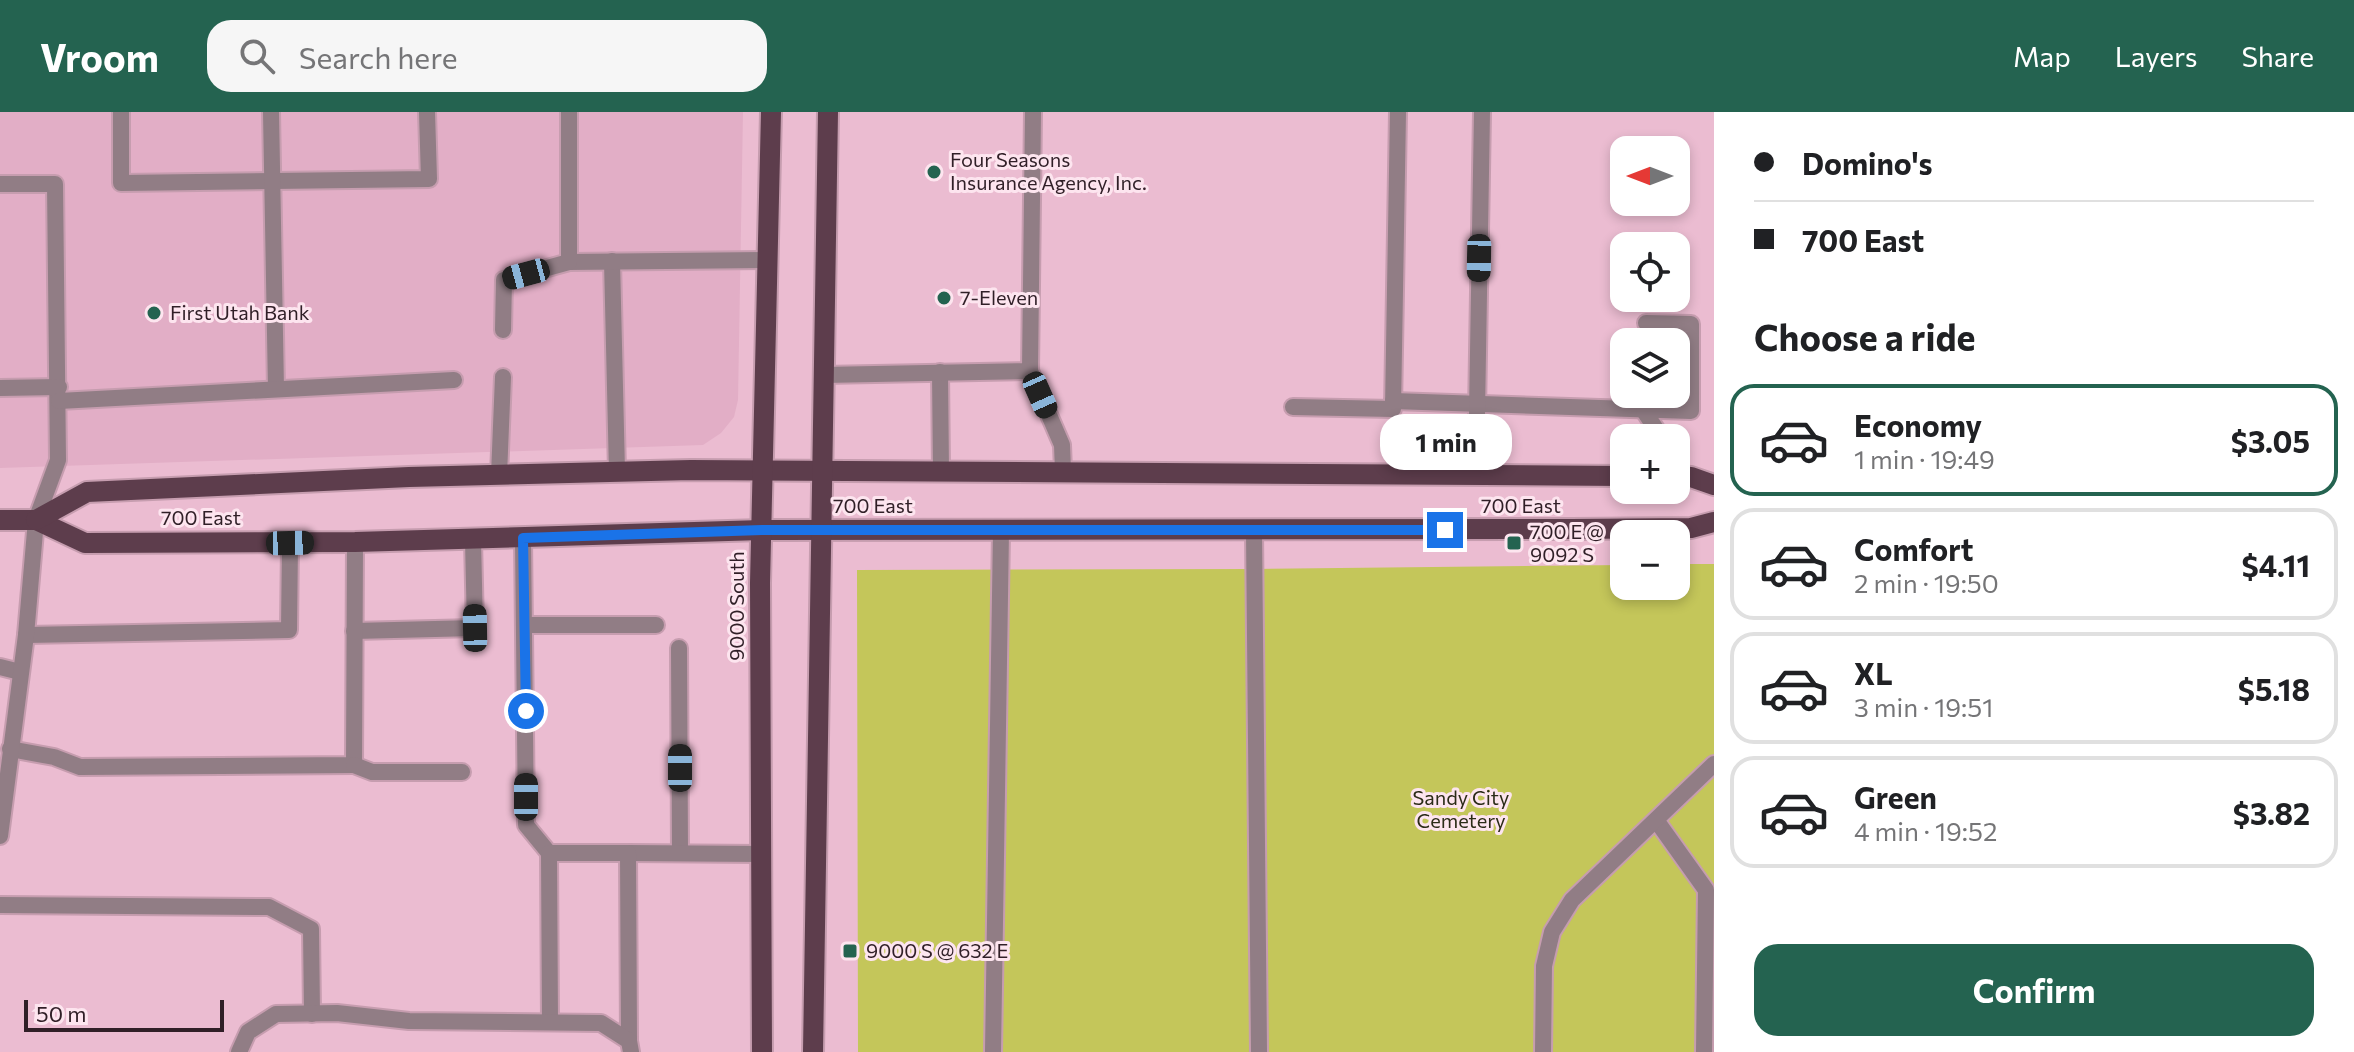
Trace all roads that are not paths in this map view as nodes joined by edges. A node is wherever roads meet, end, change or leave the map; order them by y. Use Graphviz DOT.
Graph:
graph roads {
  1 [pos="121,112"];
  2 [pos="271,112"];
  3 [pos="427,112"];
  4 [pos="569,112"];
  5 [pos="771,112"];
  6 [pos="828,112"];
  7 [pos="1033,112"];
  8 [pos="1398,112"];
  9 [pos="1482,112"];
  10 [pos="274,180"];
  11 [pos="0,184"];
  12 [pos="767,260"];
  13 [pos="612,261"];
  14 [pos="569,262"];
  15 [pos="1646,323"];
  16 [pos="503,330"];
  17 [pos="1030,371"];
  18 [pos="940,372"];
  19 [pos="823,375"];
  20 [pos="503,377"];
  21 [pos="454,380"];
  22 [pos="0,388"];
  23 [pos="276,389"];
  24 [pos="59,394"];
  25 [pos="1393,401"];
  26 [pos="1477,404"];
  27 [pos="1293,407"];
  28 [pos="1644,411"];
  29 [pos="1653,424"];
  30 [pos="763,471"];
  31 [pos="822,471"];
  32 [pos="1063,471"];
  33 [pos="617,472"];
  34 [pos="941,472"];
  35 [pos="1476,473"];
  36 [pos="499,475"];
  37 [pos="1610,476"];
  38 [pos="1690,478"];
  39 [pos="1714,485"];
  40 [pos="0,520"];
  41 [pos="36,520"];
  42 [pos="1714,522"];
  43 [pos="762,530"];
  44 [pos="821,530"];
  45 [pos="1001,531"];
  46 [pos="1254,531"];
  47 [pos="523,538"];
  48 [pos="473,540"];
  49 [pos="355,542"];
  50 [pos="290,543"];
  51 [pos="525,625"];
  52 [pos="656,625"];
  53 [pos="354,631"];
  54 [pos="26,635"];
  55 [pos="679,648"];
  56 [pos="0,667"];
  57 [pos="20,672"];
  58 [pos="10,749"];
  59 [pos="1714,764"];
  60 [pos="354,765"];
  61 [pos="462,772"];
  62 [pos="1656,820"];
  63 [pos="0,836"];
  64 [pos="549,853"];
  65 [pos="628,853"];
  66 [pos="680,853"];
  67 [pos="761,854"];
  68 [pos="0,905"];
  69 [pos="312,1014"];
  70 [pos="550,1022"];
  71 [pos="630,1046"];
  72 [pos="239,1052"];
  73 [pos="762,1052"];
  74 [pos="813,1052"];
  75 [pos="993,1052"];
  76 [pos="1259,1052"];
  77 [pos="1543,1052"];
  78 [pos="1704,1052"];
  1 -- 10 [label="street"];
  2 -- 10 [label="street"];
  3 -- 10 [label="street"];
  4 -- 14 [label="street"];
  5 -- 12 [label="main road, 9000 South"];
  6 -- 19 [label="main road"];
  7 -- 17 [label="street"];
  8 -- 25 [label="street"];
  9 -- 26 [label="street"];
  10 -- 23 [label="street"];
  11 -- 24 [label="street"];
  12 -- 13 [label="street"];
  12 -- 30 [label="main road, 9000 South"];
  13 -- 14 [label="street"];
  13 -- 33 [label="street"];
  14 -- 16 [label="street"];
  15 -- 28 [label="street"];
  17 -- 18 [label="street"];
  17 -- 32 [label="street"];
  18 -- 19 [label="street"];
  18 -- 34 [label="street"];
  19 -- 31 [label="main road"];
  20 -- 36 [label="street"];
  21 -- 23 [label="street"];
  22 -- 24 [label="street"];
  23 -- 24 [label="street"];
  24 -- 41 [label="street"];
  25 -- 26 [label="street"];
  25 -- 27 [label="street"];
  26 -- 28 [label="street"];
  26 -- 35 [label="street"];
  28 -- 29 [label="street"];
  30 -- 31 [label="main road, 700 East"];
  30 -- 33 [label="main road, 700 East"];
  30 -- 43 [label="main road, 9000 South"];
  31 -- 34 [label="main road, 700 East"];
  31 -- 44 [label="main road"];
  32 -- 34 [label="main road, 700 East"];
  32 -- 35 [label="main road, 700 East"];
  33 -- 36 [label="main road, 700 East"];
  35 -- 37 [label="main road, 700 East"];
  36 -- 41 [label="main road, 700 East"];
  38 -- 39 [label="main road"];
  40 -- 41 [label="main road, 700 East"];
  41 -- 50 [label="main road, 700 East"];
  41 -- 54 [label="street"];
  42 -- 46 [label="main road, 700 East"];
  43 -- 44 [label="main road, 700 East"];
  43 -- 47 [label="main road, 700 East"];
  43 -- 67 [label="main road, 9000 South"];
  44 -- 45 [label="main road, 700 East"];
  44 -- 74 [label="main road"];
  45 -- 46 [label="main road, 700 East"];
  45 -- 75 [label="street"];
  46 -- 76 [label="street"];
  47 -- 48 [label="main road, 700 East"];
  47 -- 51 [label="street"];
  48 -- 49 [label="main road, 700 East"];
  48 -- 53 [label="street"];
  49 -- 50 [label="main road, 700 East"];
  49 -- 53 [label="street"];
  50 -- 54 [label="street"];
  51 -- 52 [label="street"];
  51 -- 64 [label="street"];
  53 -- 60 [label="street"];
  54 -- 57 [label="street"];
  55 -- 66 [label="street"];
  56 -- 57 [label="street"];
  57 -- 58 [label="street"];
  58 -- 60 [label="street"];
  58 -- 63 [label="street"];
  59 -- 62 [label="street"];
  60 -- 61 [label="street"];
  62 -- 77 [label="street"];
  62 -- 78 [label="street"];
  64 -- 65 [label="street"];
  64 -- 70 [label="street"];
  65 -- 66 [label="street"];
  65 -- 71 [label="street"];
  66 -- 67 [label="street"];
  67 -- 73 [label="main road, 9000 South"];
  68 -- 69 [label="street"];
  69 -- 70 [label="street"];
  69 -- 72 [label="street"];
  70 -- 71 [label="street"];
}
